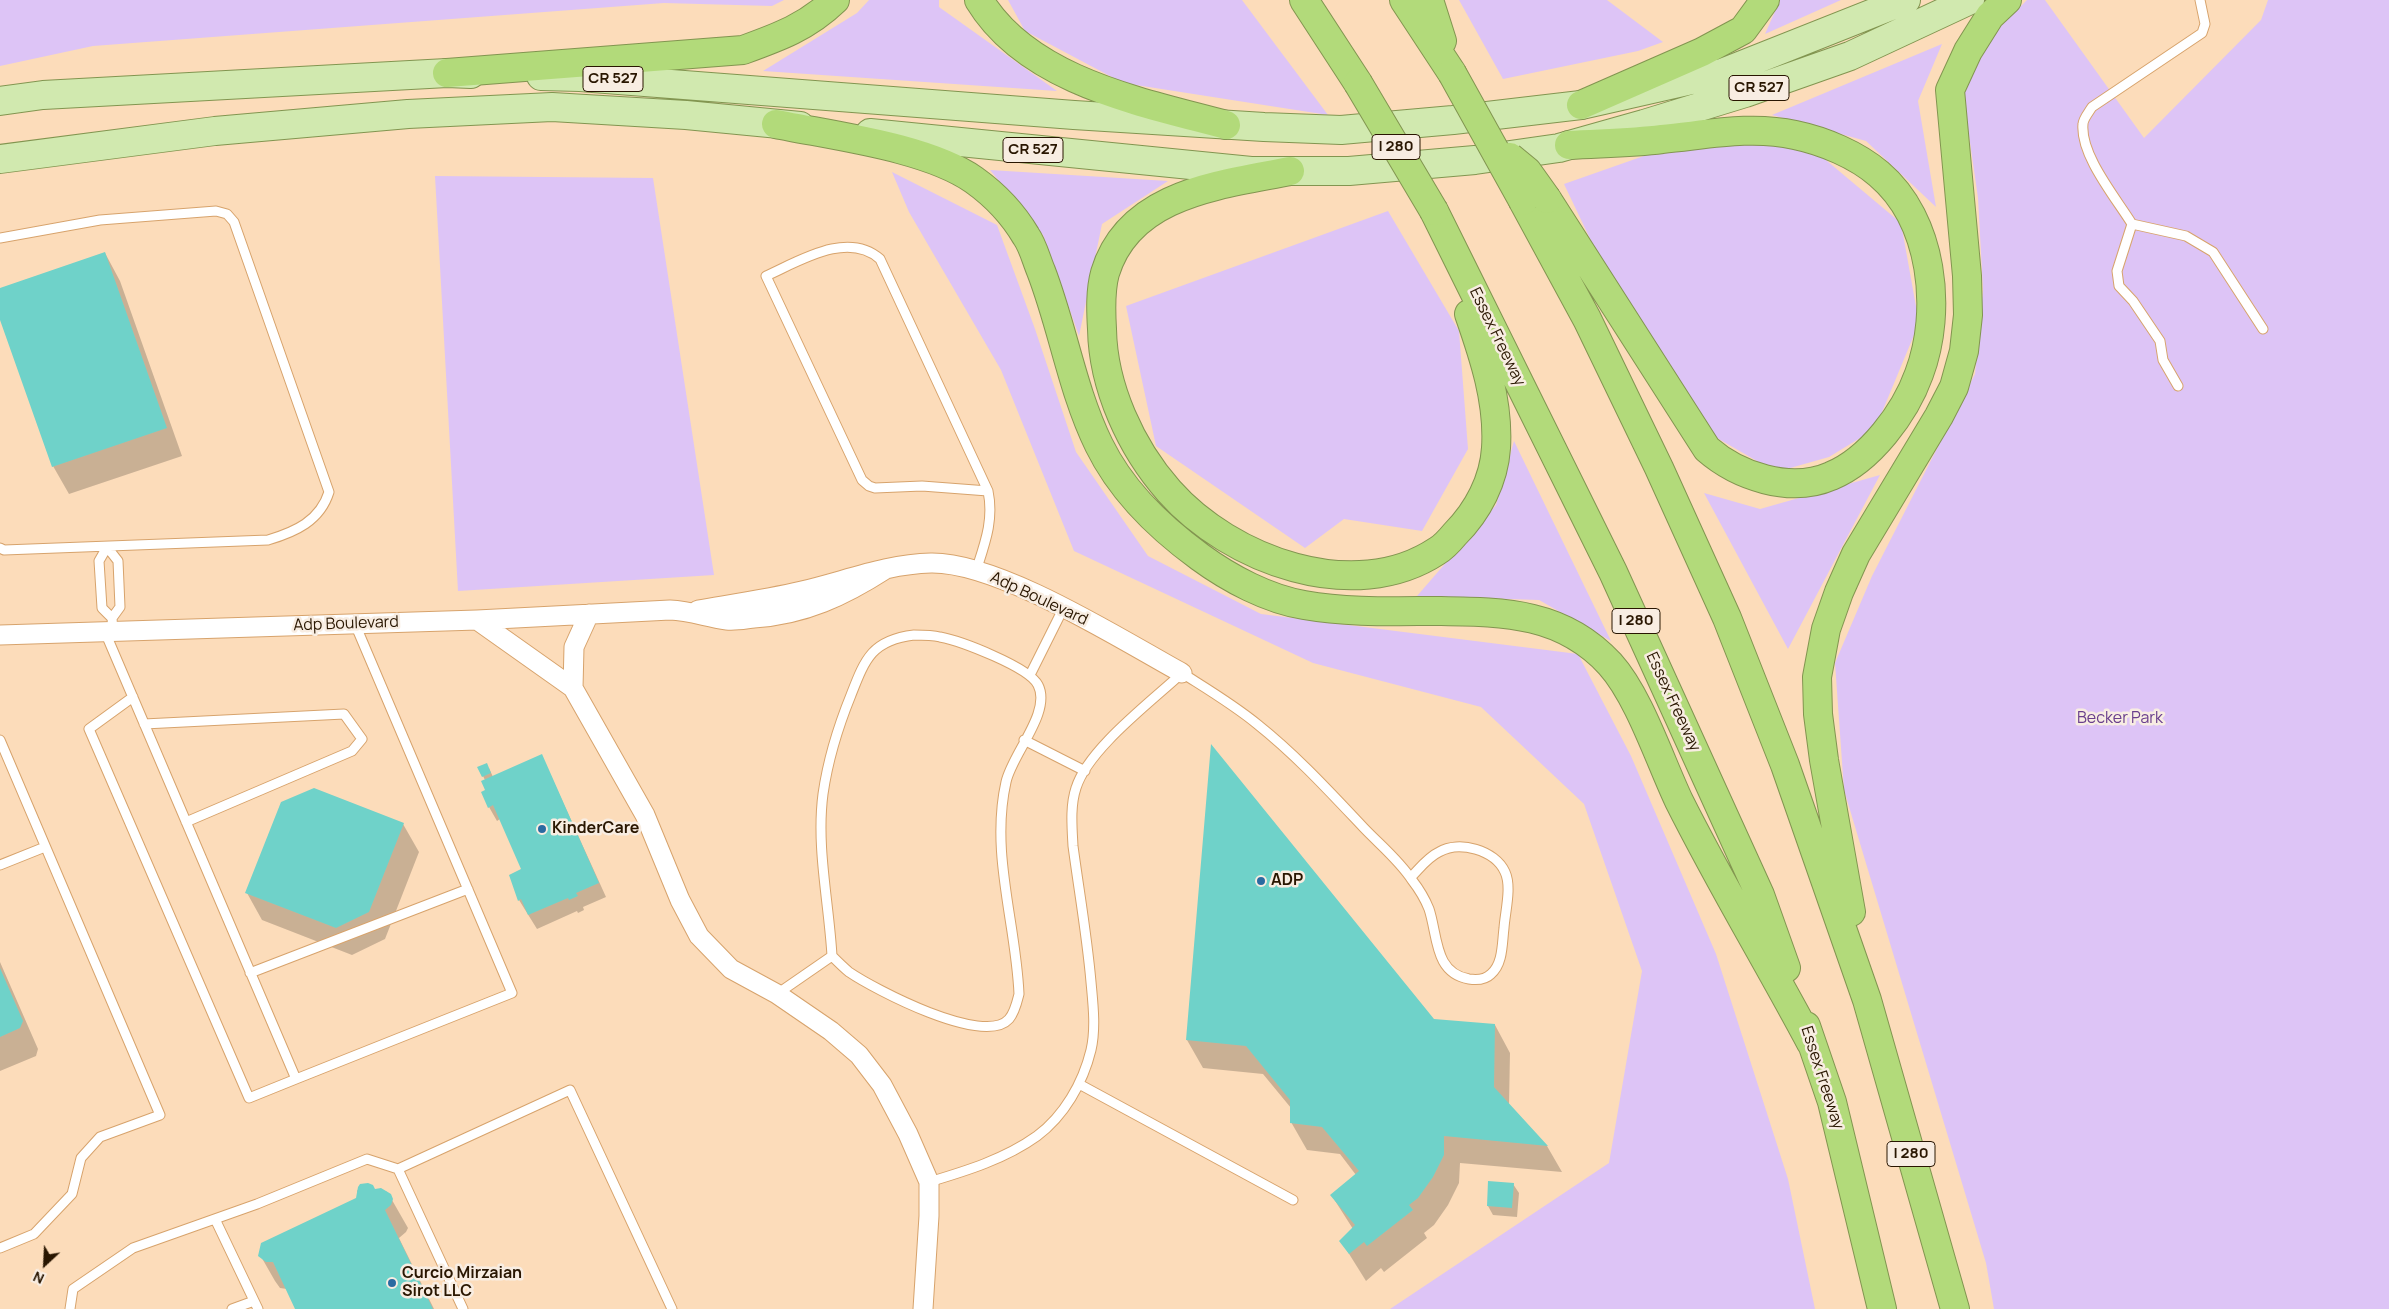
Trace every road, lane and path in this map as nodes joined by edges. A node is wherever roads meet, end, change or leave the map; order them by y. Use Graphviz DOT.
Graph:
graph roads {
  1 [pos="835,0"];
  2 [pos="979,0"];
  3 [pos="1296,0"];
  4 [pos="1304,0"];
  5 [pos="1404,0"];
  6 [pos="1429,0"];
  7 [pos="1765,0"];
  8 [pos="1906,0"];
  9 [pos="1970,0"];
  10 [pos="2008,0"];
  11 [pos="2200,0"];
  12 [pos="1328,36"];
  13 [pos="447,73"];
  14 [pos="1452,73"];
  15 [pos="146,90"];
  16 [pos="0,101"];
  17 [pos="1581,105"];
  18 [pos="0,116"];
  19 [pos="776,124"];
  20 [pos="1226,125"];
  21 [pos="1569,145"];
  22 [pos="0,159"];
  23 [pos="1290,171"];
  24 [pos="1535,200"];
  25 [pos="1434,211"];
  26 [pos="2132,224"];
  27 [pos="0,238"];
  28 [pos="2263,329"];
  29 [pos="2178,386"];
  30 [pos="988,491"];
  31 [pos="107,547"];
  32 [pos="0,548"];
  33 [pos="886,569"];
  34 [pos="976,571"];
  35 [pos="1063,609"];
  36 [pos="692,611"];
  37 [pos="589,614"];
  38 [pos="477,620"];
  39 [pos="355,624"];
  40 [pos="110,627"];
  41 [pos="0,635"];
  42 [pos="1182,673"];
  43 [pos="1030,675"];
  44 [pos="573,688"];
  45 [pos="133,697"];
  46 [pos="144,724"];
  47 [pos="0,740"];
  48 [pos="1024,740"];
  49 [pos="1085,771"];
  50 [pos="186,822"];
  51 [pos="45,847"];
  52 [pos="0,865"];
  53 [pos="1410,877"];
  54 [pos="468,889"];
  55 [pos="832,956"];
  56 [pos="250,973"];
  57 [pos="777,994"];
  58 [pos="1867,1000"];
  59 [pos="1811,1043"];
  60 [pos="296,1079"];
  61 [pos="1079,1084"];
  62 [pos="398,1169"];
  63 [pos="929,1182"];
  64 [pos="1293,1200"];
  65 [pos="215,1218"];
  66 [pos="0,1248"];
  67 [pos="256,1305"];
  68 [pos="70,1309"];
  69 [pos="232,1309"];
  70 [pos="464,1309"];
  71 [pos="672,1309"];
  72 [pos="923,1309"];
  73 [pos="1882,1309"];
  74 [pos="1955,1309"];
  1 -- 13 [label="highway"];
  2 -- 20 [label="highway"];
  3 -- 12 [label="highway"];
  4 -- 12 [label="highway, Essex Freeway / I 280"];
  5 -- 14 [label="highway, I 280"];
  6 -- 14 [label="highway"];
  7 -- 17 [label="highway"];
  8 -- 17 [label="main road, CR 527"];
  9 -- 21 [label="main road, CR 527"];
  10 -- 58 [label="highway"];
  11 -- 26 [label="lane"];
  12 -- 25 [label="highway, Essex Freeway / I 280, bridge"];
  13 -- 15 [label="main road, CR 527"];
  13 -- 20 [label="main road, CR 527"];
  14 -- 24 [label="highway, I 280, bridge"];
  15 -- 16 [label="main road, CR 527"];
  15 -- 18 [label="main road"];
  17 -- 20 [label="main road, CR 527"];
  19 -- 22 [label="main road, CR 527"];
  19 -- 23 [label="main road, CR 527"];
  19 -- 59 [label="highway"];
  21 -- 23 [label="main road, CR 527"];
  21 -- 24 [label="highway"];
  23 -- 25 [label="highway"];
  24 -- 58 [label="highway, I 280"];
  25 -- 59 [label="highway, Essex Freeway / I 280"];
  26 -- 28 [label="lane"];
  26 -- 29 [label="lane"];
  27 -- 31 [label="lane"];
  30 -- 30 [label="lane"];
  30 -- 34 [label="lane"];
  31 -- 32 [label="lane"];
  31 -- 40 [label="lane"];
  31 -- 40 [label="lane"];
  33 -- 34 [label="street, Adp Boulevard"];
  33 -- 36 [label="street, Adp Boulevard"];
  33 -- 36 [label="street, Adp Boulevard"];
  34 -- 35 [label="street, Adp Boulevard"];
  35 -- 42 [label="street, Adp Boulevard"];
  35 -- 43 [label="lane"];
  36 -- 37 [label="street, Adp Boulevard"];
  37 -- 38 [label="street, Adp Boulevard"];
  37 -- 44 [label="street"];
  38 -- 39 [label="street, Adp Boulevard"];
  38 -- 44 [label="street"];
  39 -- 40 [label="street, Adp Boulevard"];
  39 -- 54 [label="lane"];
  40 -- 41 [label="street, Adp Boulevard"];
  40 -- 45 [label="lane"];
  42 -- 49 [label="lane"];
  42 -- 53 [label="lane"];
  43 -- 48 [label="lane"];
  43 -- 55 [label="lane"];
  44 -- 57 [label="street"];
  45 -- 46 [label="lane"];
  45 -- 60 [label="lane"];
  46 -- 50 [label="lane"];
  46 -- 50 [label="lane"];
  47 -- 51 [label="lane"];
  48 -- 49 [label="lane"];
  48 -- 55 [label="lane"];
  49 -- 61 [label="lane"];
  50 -- 56 [label="lane"];
  51 -- 52 [label="lane"];
  51 -- 66 [label="lane"];
  53 -- 53 [label="lane"];
  54 -- 56 [label="lane"];
  54 -- 60 [label="lane"];
  55 -- 57 [label="lane"];
  56 -- 60 [label="lane"];
  57 -- 63 [label="street"];
  58 -- 74 [label="highway, I 280"];
  59 -- 73 [label="highway, Essex Freeway / I 280"];
  61 -- 63 [label="lane"];
  61 -- 64 [label="lane"];
  62 -- 65 [label="lane"];
  62 -- 70 [label="lane"];
  62 -- 71 [label="lane"];
  63 -- 72 [label="street"];
  65 -- 67 [label="lane"];
  65 -- 68 [label="lane"];
  67 -- 69 [label="lane"];
}
